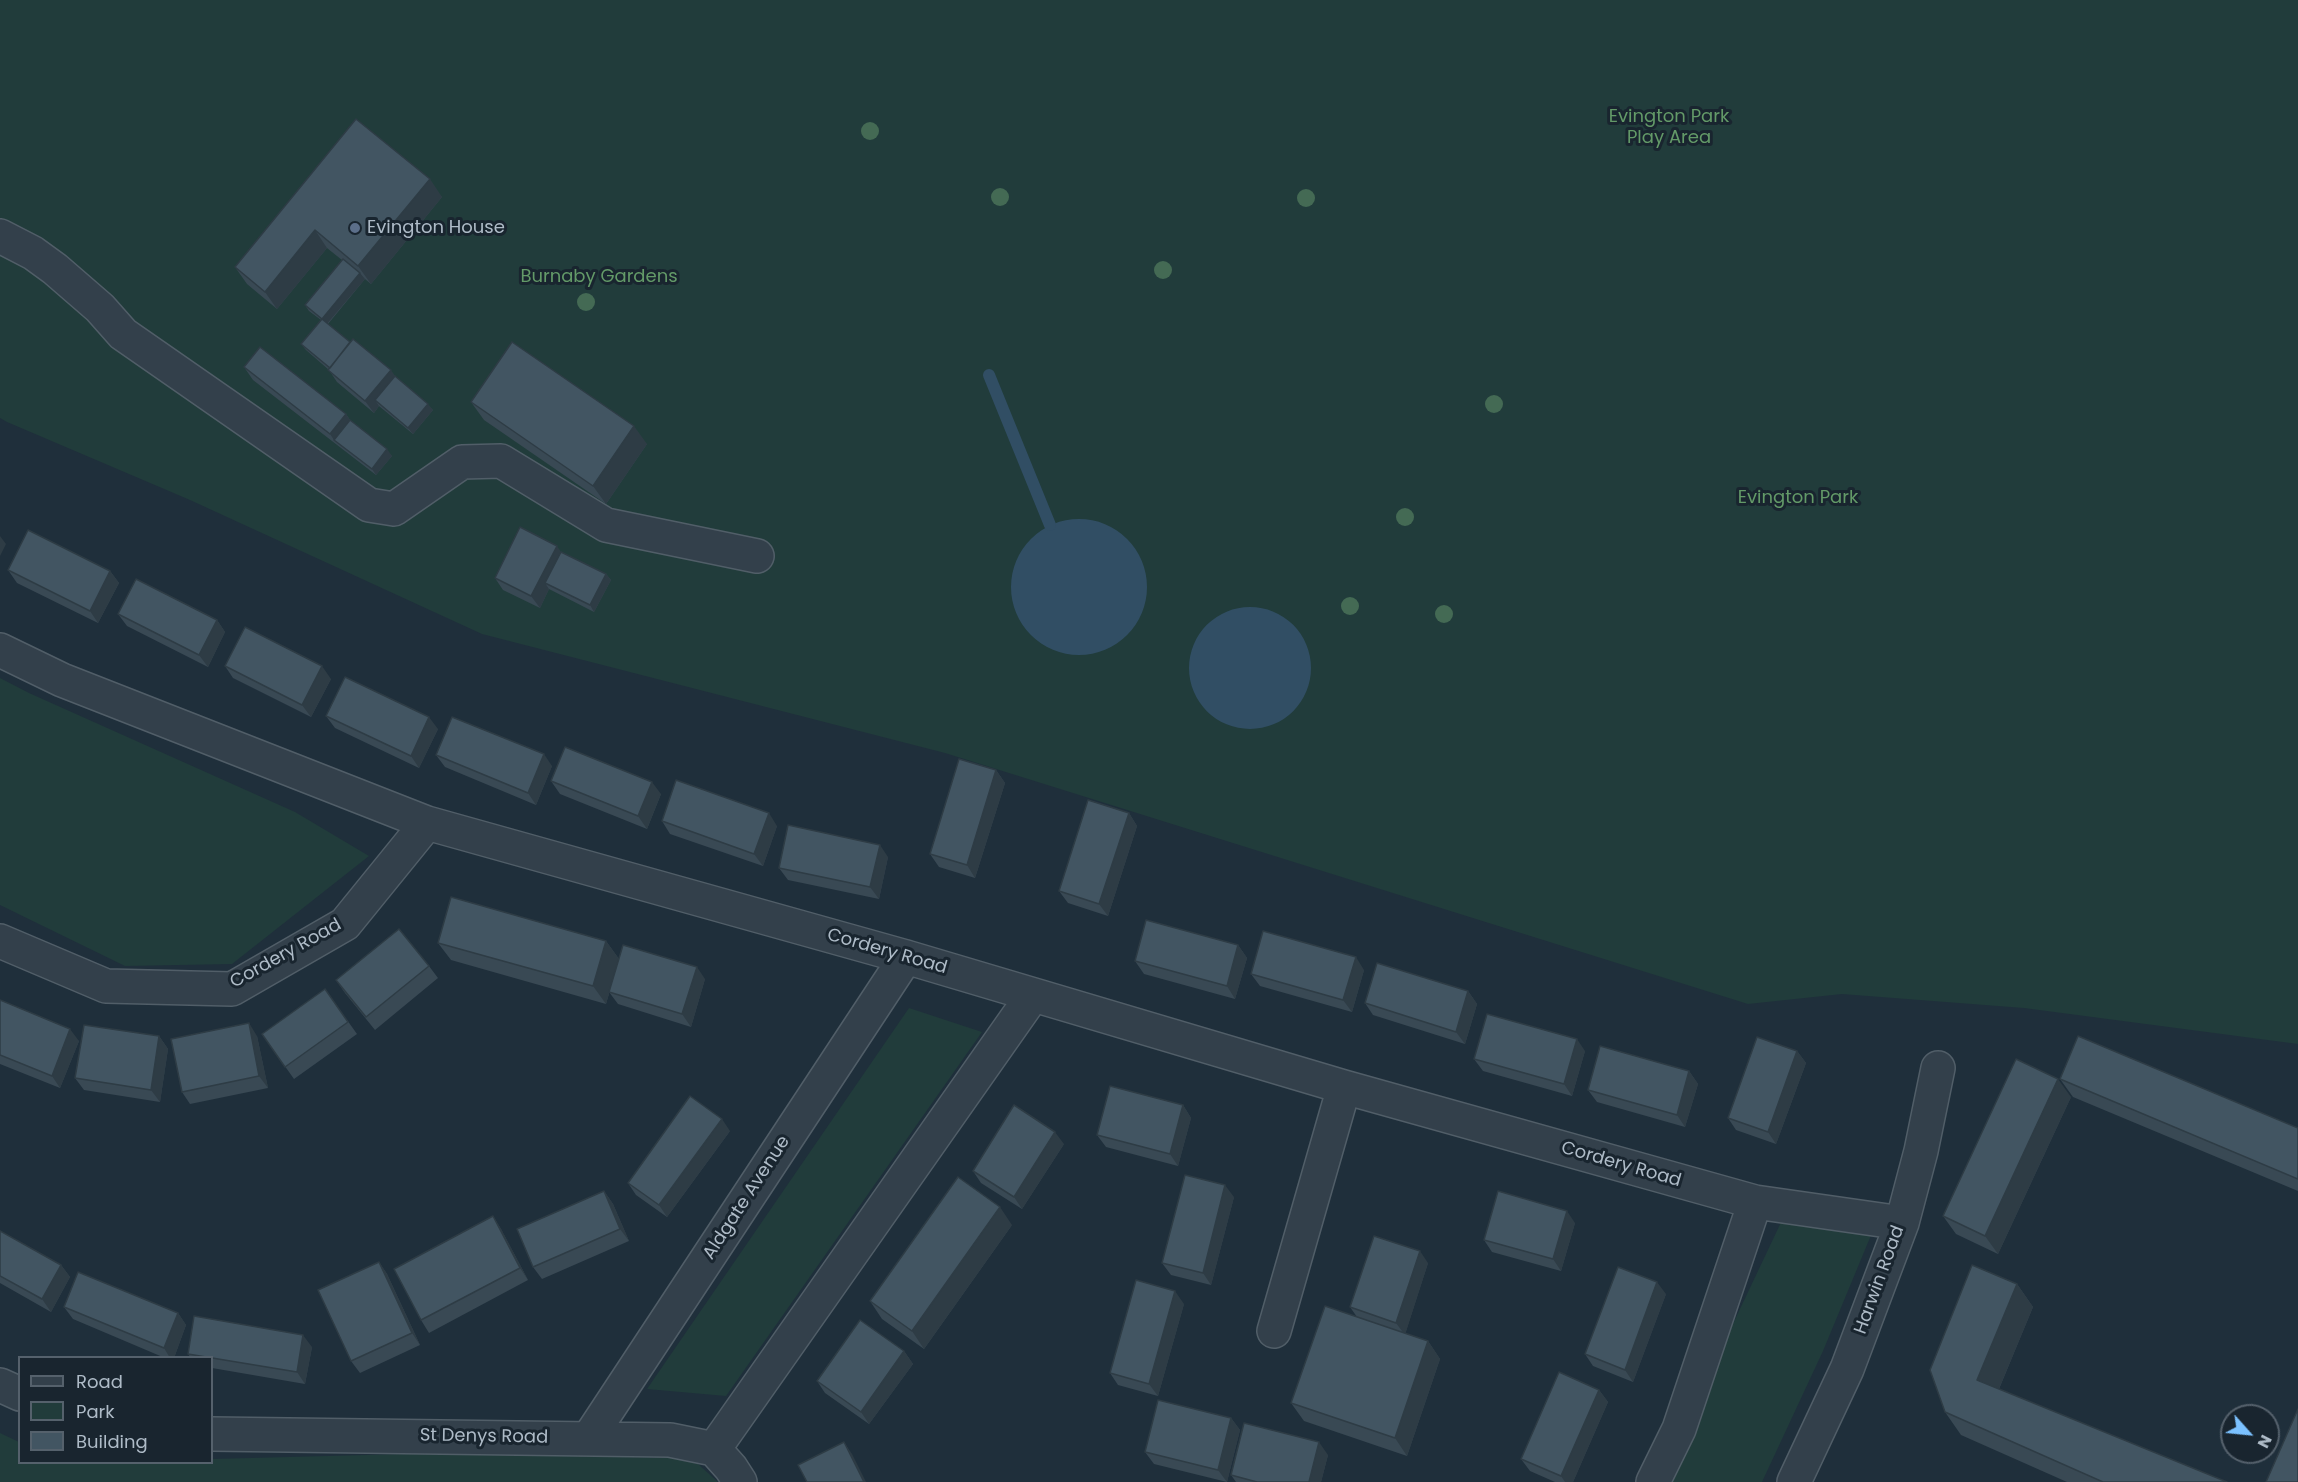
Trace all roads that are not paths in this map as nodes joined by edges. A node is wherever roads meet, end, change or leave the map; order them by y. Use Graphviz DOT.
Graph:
graph roads {
  1 [pos="0,236"];
  2 [pos="757,556"];
  3 [pos="0,650"];
  4 [pos="427,823"];
  5 [pos="0,941"];
  6 [pos="906,957"];
  7 [pos="1033,995"];
  8 [pos="1938,1068"];
  9 [pos="1344,1087"];
  10 [pos="1755,1202"];
  11 [pos="1902,1223"];
  12 [pos="1274,1331"];
  13 [pos="0,1385"];
  14 [pos="18,1393"];
  15 [pos="213,1434"];
  16 [pos="589,1438"];
  17 [pos="714,1449"];
  18 [pos="740,1482"];
  19 [pos="1653,1482"];
  20 [pos="1794,1482"];
  1 -- 2 [label="street"];
  3 -- 4 [label="street, Cordery Road"];
  4 -- 5 [label="street, Cordery Road"];
  4 -- 6 [label="street, Cordery Road"];
  6 -- 7 [label="street, Cordery Road"];
  6 -- 16 [label="street, Aldgate Avenue"];
  7 -- 9 [label="street, Cordery Road"];
  7 -- 17 [label="street"];
  8 -- 11 [label="street, Harwin Road"];
  9 -- 10 [label="street, Cordery Road"];
  9 -- 12 [label="street"];
  10 -- 11 [label="street, Cordery Road"];
  10 -- 19 [label="street"];
  11 -- 20 [label="street, Harwin Road"];
  13 -- 14 [label="street"];
  15 -- 16 [label="street, St Denys Road"];
  16 -- 17 [label="street, St Denys Road"];
  17 -- 18 [label="street"];
}
